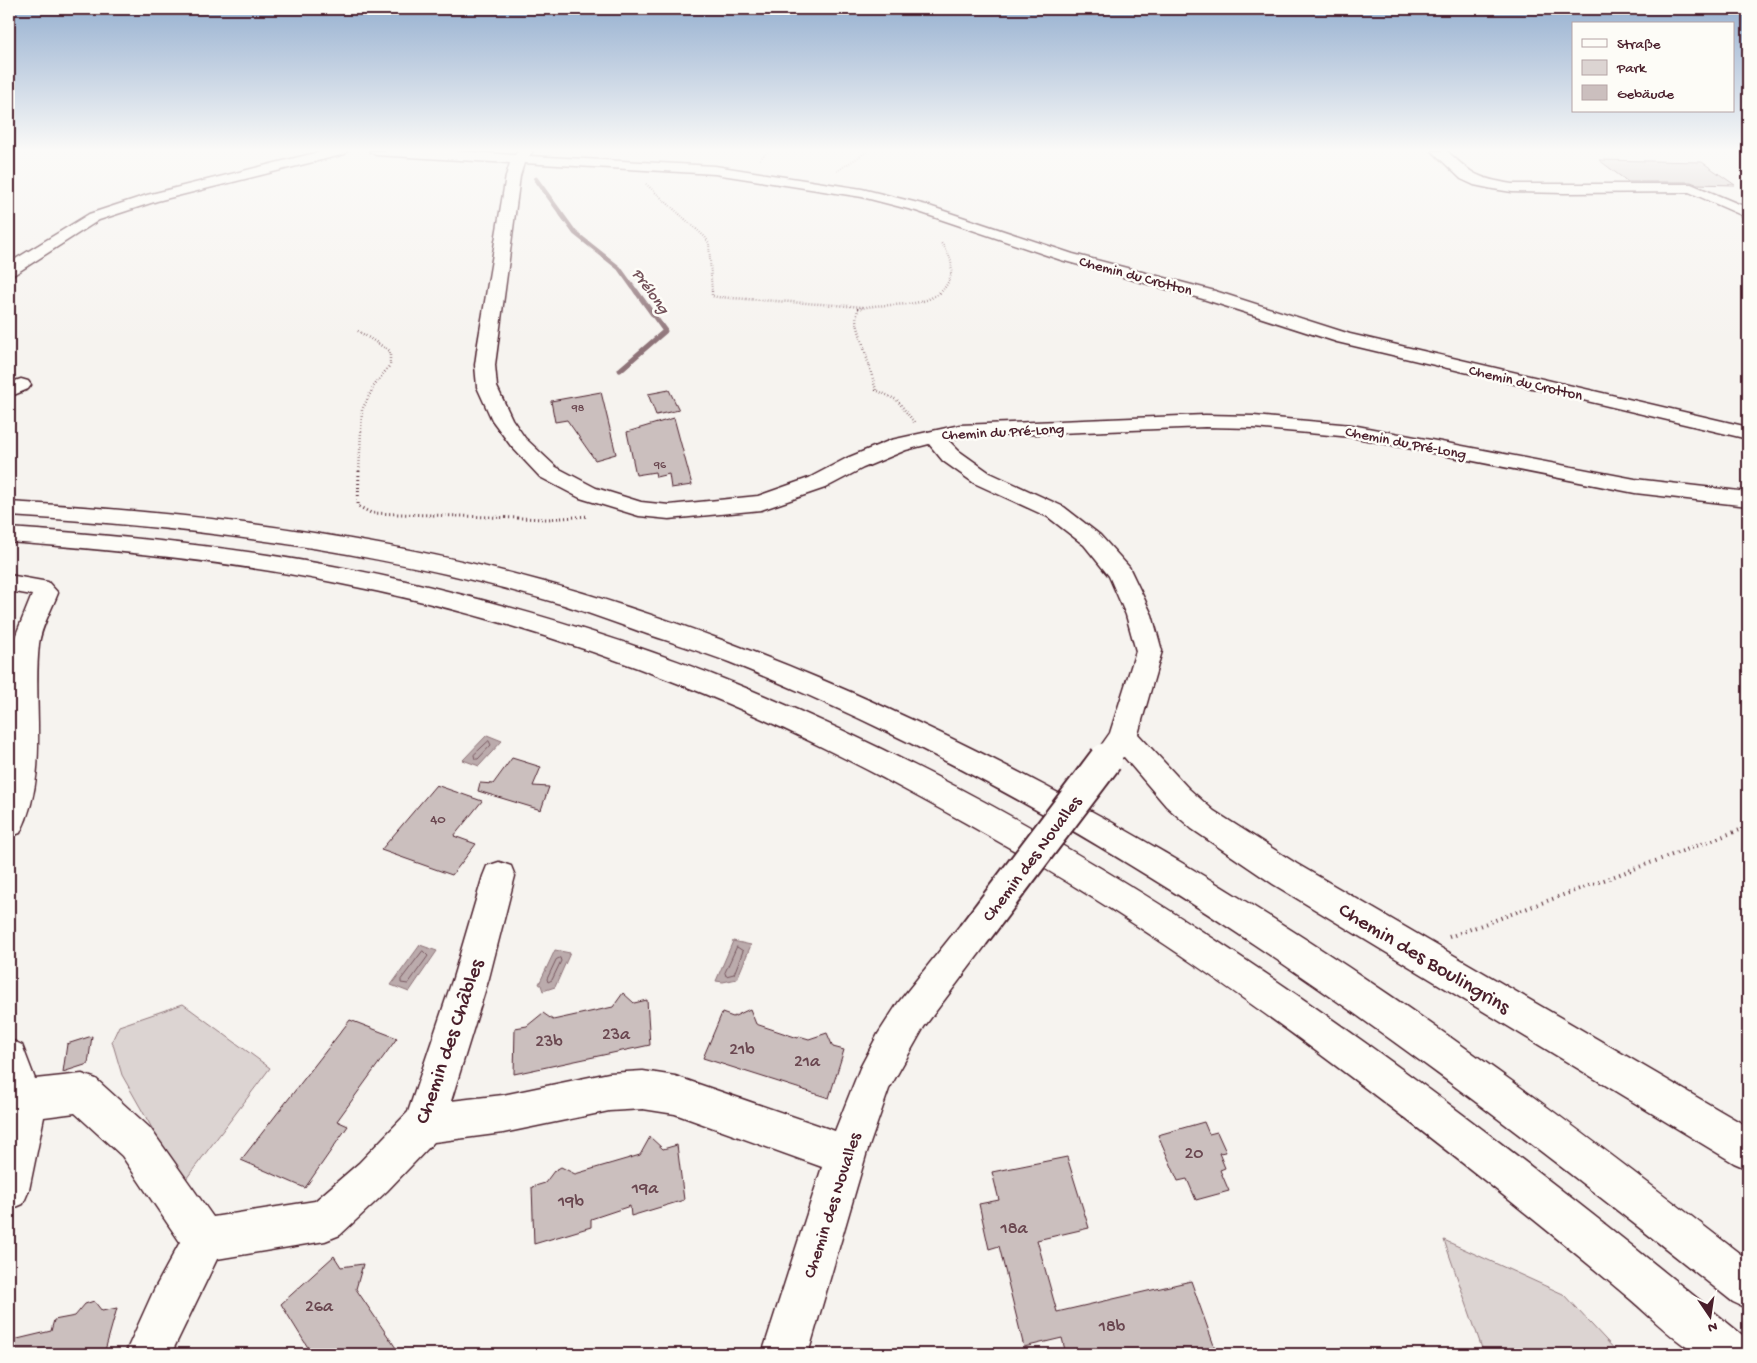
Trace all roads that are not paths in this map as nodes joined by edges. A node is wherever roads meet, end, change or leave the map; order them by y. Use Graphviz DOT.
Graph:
graph roads {
  1 [pos="101,215"];
  2 [pos="507,215"];
  3 [pos="940,215"];
  4 [pos="9,270"];
  5 [pos="1748,433"];
  6 [pos="933,436"];
  7 [pos="1748,499"];
  8 [pos="9,509"];
  9 [pos="9,535"];
  10 [pos="9,583"];
  11 [pos="1114,748"];
  12 [pos="9,824"];
  13 [pos="499,876"];
  14 [pos="9,1058"];
  15 [pos="16,1100"];
  16 [pos="424,1124"];
  17 [pos="1748,1149"];
  18 [pos="846,1155"];
  19 [pos="9,1190"];
  20 [pos="204,1240"];
  21 [pos="1748,1287"];
  22 [pos="148,1354"];
  23 [pos="785,1354"];
  24 [pos="1730,1354"];
  1 -- 4 [label="main road"];
  2 -- 6 [label="main road, Chemin du Pré-Long"];
  3 -- 5 [label="main road, Chemin du Crotton"];
  6 -- 7 [label="main road, Chemin du Pré-Long"];
  6 -- 11 [label="main road, Chemin des Novalles"];
  8 -- 21 [label="main road"];
  9 -- 24 [label="main road"];
  10 -- 12 [label="main road"];
  11 -- 17 [label="main road, Chemin des Boulingrins"];
  11 -- 18 [label="main road, Chemin des Novalles, bridge"];
  13 -- 16 [label="main road, Chemin des Châbles"];
  14 -- 15 [label="main road"];
  15 -- 19 [label="main road"];
  15 -- 20 [label="main road"];
  16 -- 18 [label="main road"];
  16 -- 20 [label="main road, Chemin des Châbles"];
  18 -- 23 [label="main road, Chemin des Novalles"];
  20 -- 22 [label="main road"];
}
